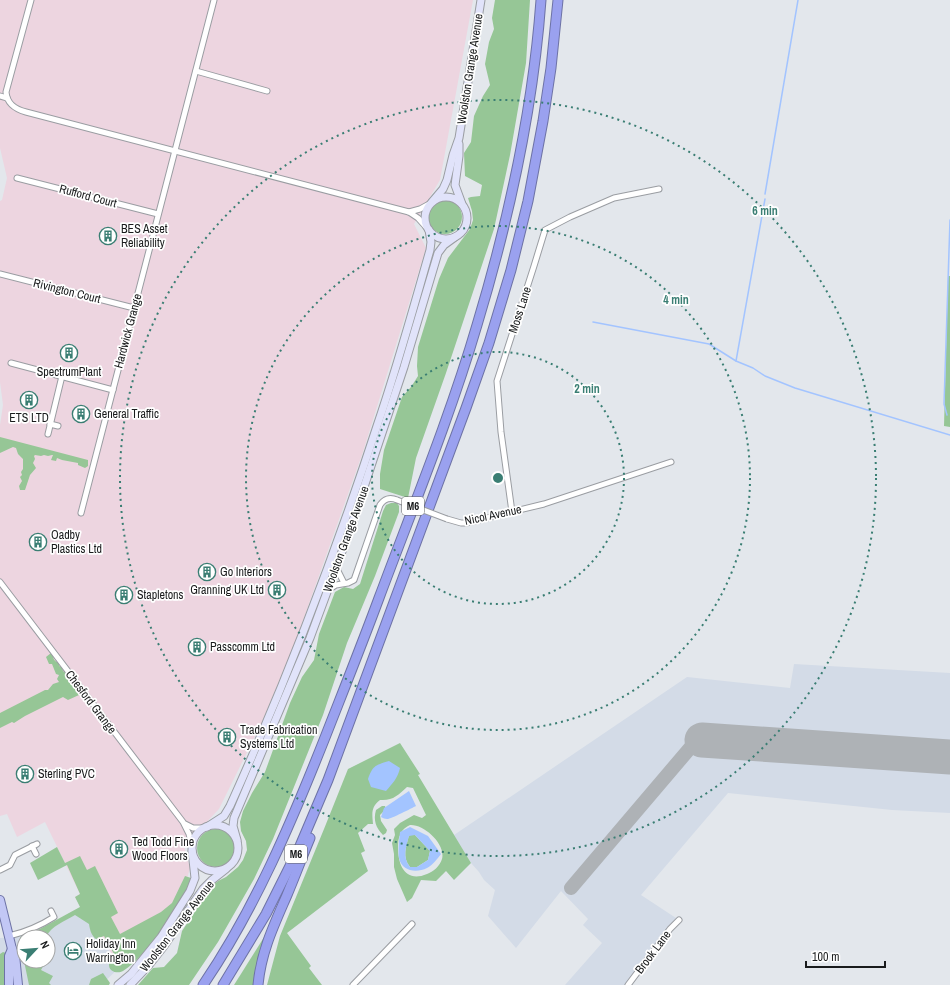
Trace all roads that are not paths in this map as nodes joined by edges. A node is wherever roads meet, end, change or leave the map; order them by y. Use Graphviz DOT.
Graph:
graph roads {
  1 [pos="31,0"];
  2 [pos="214,0"];
  3 [pos="481,0"];
  4 [pos="541,0"];
  5 [pos="558,0"];
  6 [pos="196,71"];
  7 [pos="267,91"];
  8 [pos="0,96"];
  9 [pos="7,98"];
  10 [pos="458,138"];
  11 [pos="175,150"];
  12 [pos="17,178"];
  13 [pos="659,189"];
  14 [pos="431,202"];
  15 [pos="463,206"];
  16 [pos="409,212"];
  17 [pos="158,214"];
  18 [pos="428,229"];
  19 [pos="455,237"];
  20 [pos="0,274"];
  21 [pos="134,308"];
  22 [pos="11,364"];
  23 [pos="62,376"];
  24 [pos="113,390"];
  25 [pos="50,424"];
  26 [pos="58,426"];
  27 [pos="48,434"];
  28 [pos="671,462"];
  29 [pos="512,512"];
  30 [pos="81,513"];
  31 [pos="336,568"];
  32 [pos="0,582"];
  33 [pos="344,582"];
  34 [pos="328,590"];
  35 [pos="328,780"];
  36 [pos="183,822"];
  37 [pos="206,827"];
  38 [pos="237,840"];
  39 [pos="192,849"];
  40 [pos="36,854"];
  41 [pos="226,869"];
  42 [pos="0,870"];
  43 [pos="0,903"];
  44 [pos="51,911"];
  45 [pos="679,920"];
  46 [pos="412,924"];
  47 [pos="9,936"];
  48 [pos="12,949"];
  49 [pos="19,983"];
  50 [pos="9,985"];
  51 [pos="118,985"];
  52 [pos="130,985"];
  53 [pos="203,985"];
  54 [pos="223,985"];
  55 [pos="258,985"];
  56 [pos="353,985"];
  57 [pos="628,985"];
  1 -- 9 [label="street"];
  2 -- 6 [label="street, Hardwick Grange"];
  3 -- 10 [label="main road, Woolston Grange Avenue"];
  4 -- 53 [label="highway, M6"];
  5 -- 35 [label="highway, M6"];
  6 -- 7 [label="street"];
  6 -- 11 [label="street, Hardwick Grange"];
  8 -- 9 [label="street"];
  9 -- 11 [label="street"];
  10 -- 14 [label="main road, Woolston Grange Avenue"];
  10 -- 15 [label="main road, Woolston Grange Avenue"];
  11 -- 16 [label="street"];
  11 -- 17 [label="street, Hardwick Grange"];
  12 -- 17 [label="street, Rufford Court"];
  13 -- 29 [label="street, Moss Lane"];
  14 -- 15 [label="main road"];
  14 -- 16 [label="street"];
  14 -- 18 [label="main road"];
  15 -- 19 [label="main road"];
  16 -- 18 [label="street"];
  17 -- 21 [label="street, Hardwick Grange"];
  18 -- 19 [label="main road"];
  18 -- 37 [label="main road, Woolston Grange Avenue"];
  19 -- 31 [label="main road, Woolston Grange Avenue"];
  20 -- 21 [label="street, Rivington Court"];
  21 -- 24 [label="street, Hardwick Grange"];
  22 -- 23 [label="street"];
  23 -- 24 [label="street"];
  23 -- 25 [label="street"];
  24 -- 30 [label="street, Hardwick Grange"];
  25 -- 26 [label="street"];
  25 -- 27 [label="street"];
  28 -- 29 [label="street, Nicol Avenue"];
  29 -- 33 [label="street, Nicol Avenue, bridge"];
  31 -- 33 [label="street"];
  31 -- 34 [label="main road, Woolston Grange Avenue"];
  32 -- 36 [label="street, Chesford Grange"];
  33 -- 34 [label="street, Nicol Avenue"];
  34 -- 38 [label="main road, Woolston Grange Avenue"];
  35 -- 54 [label="highway, M6"];
  35 -- 55 [label="highway, M6"];
  36 -- 37 [label="street"];
  36 -- 39 [label="street, Chesford Grange"];
  37 -- 38 [label="main road"];
  37 -- 39 [label="main road"];
  38 -- 41 [label="main road"];
  39 -- 41 [label="main road"];
  39 -- 51 [label="main road, Woolston Grange Avenue"];
  40 -- 42 [label="street"];
  41 -- 52 [label="main road, Woolston Grange Avenue"];
  43 -- 47 [label="main road"];
  44 -- 47 [label="street"];
  45 -- 57 [label="street, Brook Lane"];
  46 -- 56 [label="street"];
  47 -- 48 [label="main road"];
  48 -- 49 [label="main road"];
  48 -- 50 [label="main road"];
}
